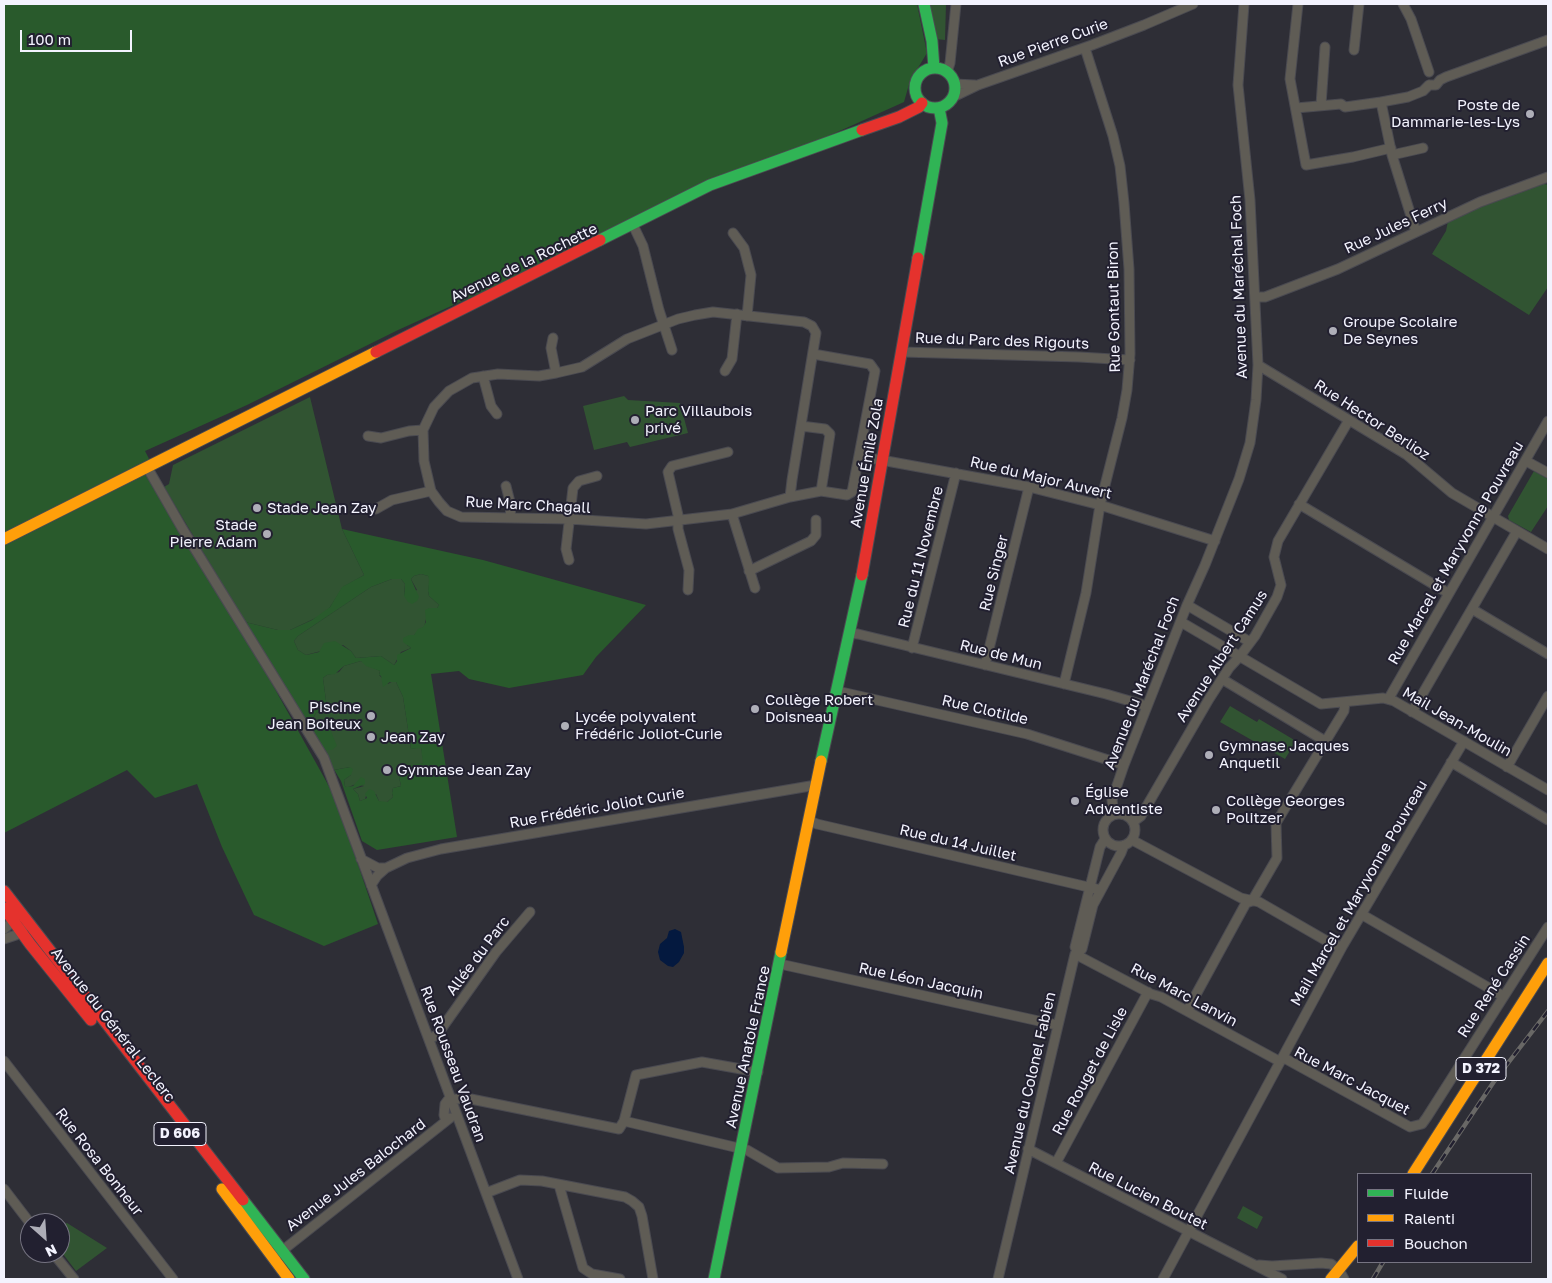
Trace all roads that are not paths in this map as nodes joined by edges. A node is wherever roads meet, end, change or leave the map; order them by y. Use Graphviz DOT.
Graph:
graph roads {
  1 [pos="924,4"];
  2 [pos="956,4"];
  3 [pos="1193,4"];
  4 [pos="1244,4"];
  5 [pos="1298,4"];
  6 [pos="1358,4"];
  7 [pos="1403,4"];
  8 [pos="1548,40"];
  9 [pos="1325,47"];
  10 [pos="1085,48"];
  11 [pos="1354,50"];
  12 [pos="934,68"];
  13 [pos="946,72"];
  14 [pos="1429,72"];
  15 [pos="1440,80"];
  16 [pos="955,84"];
  17 [pos="978,85"];
  18 [pos="1429,85"];
  19 [pos="953,97"];
  20 [pos="1381,102"];
  21 [pos="922,103"];
  22 [pos="1320,105"];
  23 [pos="939,108"];
  24 [pos="1296,108"];
  25 [pos="1423,148"];
  26 [pos="1392,152"];
  27 [pos="1548,177"];
  28 [pos="633,225"];
  29 [pos="1416,232"];
  30 [pos="733,233"];
  31 [pos="1255,297"];
  32 [pos="737,314"];
  33 [pos="747,316"];
  34 [pos="664,326"];
  35 [pos="553,338"];
  36 [pos="672,350"];
  37 [pos="902,352"];
  38 [pos="814,354"];
  39 [pos="1130,360"];
  40 [pos="1258,365"];
  41 [pos="725,371"];
  42 [pos="556,373"];
  43 [pos="483,376"];
  44 [pos="497,414"];
  45 [pos="1349,420"];
  46 [pos="1548,421"];
  47 [pos="801,426"];
  48 [pos="423,430"];
  49 [pos="368,436"];
  50 [pos="728,452"];
  51 [pos="859,456"];
  52 [pos="883,461"];
  53 [pos="1526,461"];
  54 [pos="147,467"];
  55 [pos="956,473"];
  56 [pos="1548,473"];
  57 [pos="597,476"];
  58 [pos="506,486"];
  59 [pos="1030,487"];
  60 [pos="431,491"];
  61 [pos="820,491"];
  62 [pos="790,497"];
  63 [pos="1299,504"];
  64 [pos="1100,505"];
  65 [pos="376,509"];
  66 [pos="732,514"];
  67 [pos="1493,517"];
  68 [pos="510,518"];
  69 [pos="569,519"];
  70 [pos="816,520"];
  71 [pos="678,521"];
  72 [pos="1517,531"];
  73 [pos="4,539"];
  74 [pos="1215,541"];
  75 [pos="1548,549"];
  76 [pos="570,560"];
  77 [pos="749,571"];
  78 [pos="755,588"];
  79 [pos="688,590"];
  80 [pos="1448,594"];
  81 [pos="1187,605"];
  82 [pos="1472,609"];
  83 [pos="1181,622"];
  84 [pos="849,633"];
  85 [pos="1250,642"];
  86 [pos="912,648"];
  87 [pos="1548,654"];
  88 [pos="1240,656"];
  89 [pos="985,665"];
  90 [pos="1222,679"];
  91 [pos="1064,684"];
  92 [pos="837,691"];
  93 [pos="1548,696"];
  94 [pos="1389,698"];
  95 [pos="1345,702"];
  96 [pos="1332,703"];
  97 [pos="1146,706"];
  98 [pos="1412,712"];
  99 [pos="1337,720"];
  100 [pos="1325,740"];
  101 [pos="1464,741"];
  102 [pos="1451,762"];
  103 [pos="1124,766"];
  104 [pos="1507,767"];
  105 [pos="816,785"];
  106 [pos="1548,790"];
  107 [pos="1114,814"];
  108 [pos="1548,820"];
  109 [pos="810,821"];
  110 [pos="1133,822"];
  111 [pos="1105,838"];
  112 [pos="1128,842"];
  113 [pos="361,859"];
  114 [pos="386,868"];
  115 [pos="371,885"];
  116 [pos="1101,890"];
  117 [pos="4,891"];
  118 [pos="1090,891"];
  119 [pos="1252,901"];
  120 [pos="4,908"];
  121 [pos="530,912"];
  122 [pos="1361,914"];
  123 [pos="17,918"];
  124 [pos="1548,927"];
  125 [pos="4,929"];
  126 [pos="28,930"];
  127 [pos="4,940"];
  128 [pos="1342,947"];
  129 [pos="1076,952"];
  130 [pos="1548,963"];
  131 [pos="780,964"];
  132 [pos="1148,992"];
  133 [pos="1503,996"];
  134 [pos="1187,1011"];
  135 [pos="1057,1025"];
  136 [pos="429,1039"];
  137 [pos="1281,1060"];
  138 [pos="4,1061"];
  139 [pos="758,1072"];
  140 [pos="451,1099"];
  141 [pos="456,1113"];
  142 [pos="446,1121"];
  143 [pos="624,1121"];
  144 [pos="1410,1127"];
  145 [pos="742,1149"];
  146 [pos="1028,1149"];
  147 [pos="1056,1163"];
  148 [pos="884,1164"];
  149 [pos="1414,1173"];
  150 [pos="558,1185"];
  151 [pos="4,1189"];
  152 [pos="486,1193"];
  153 [pos="22,1213"];
  154 [pos="1188,1232"];
  155 [pos="1357,1248"];
  156 [pos="277,1254"];
  157 [pos="61,1263"];
  158 [pos="1256,1265"];
  159 [pos="1342,1274"];
  160 [pos="287,1275"];
  161 [pos="74,1279"];
  162 [pos="173,1279"];
  163 [pos="304,1279"];
  164 [pos="518,1279"];
  165 [pos="620,1279"];
  166 [pos="653,1279"];
  167 [pos="714,1279"];
  168 [pos="998,1279"];
  169 [pos="1163,1279"];
  170 [pos="1282,1279"];
  171 [pos="1331,1279"];
  1 -- 12 [label="main road"];
  2 -- 13 [label="street"];
  3 -- 10 [label="street, Rue Pierre Curie"];
  4 -- 31 [label="street, Avenue du Maréchal Foch"];
  5 -- 24 [label="street"];
  6 -- 11 [label="street"];
  7 -- 14 [label="street"];
  8 -- 15 [label="street"];
  9 -- 22 [label="street"];
  10 -- 17 [label="street, Rue Pierre Curie"];
  10 -- 39 [label="street, Rue Gontaut Biron"];
  12 -- 13 [label="main road"];
  12 -- 21 [label="main road"];
  13 -- 16 [label="main road"];
  14 -- 15 [label="street"];
  14 -- 18 [label="street"];
  15 -- 18 [label="street"];
  16 -- 17 [label="street, Rue Pierre Curie"];
  16 -- 19 [label="main road"];
  17 -- 19 [label="street, Rue Pierre Curie"];
  18 -- 20 [label="street"];
  19 -- 23 [label="main road"];
  20 -- 22 [label="street"];
  20 -- 26 [label="street"];
  21 -- 23 [label="main road"];
  21 -- 28 [label="main road, Avenue de la Rochette"];
  22 -- 24 [label="street"];
  23 -- 37 [label="main road, Avenue Émile Zola"];
  24 -- 26 [label="street"];
  25 -- 26 [label="street"];
  26 -- 29 [label="street"];
  27 -- 29 [label="street, Rue Jules Ferry"];
  28 -- 34 [label="street"];
  28 -- 54 [label="main road, Avenue de la Rochette"];
  29 -- 31 [label="street, Rue Jules Ferry"];
  30 -- 33 [label="street"];
  31 -- 40 [label="street, Avenue du Maréchal Foch"];
  32 -- 33 [label="street, Rue Marc Chagall"];
  32 -- 34 [label="street, Rue Marc Chagall"];
  32 -- 41 [label="street"];
  33 -- 38 [label="street, Rue Marc Chagall"];
  34 -- 36 [label="street"];
  34 -- 42 [label="street, Rue Marc Chagall"];
  35 -- 42 [label="street"];
  37 -- 39 [label="street, Rue du Parc des Rigouts"];
  37 -- 52 [label="main road, Avenue Émile Zola"];
  38 -- 47 [label="street, Rue Marc Chagall"];
  38 -- 51 [label="street"];
  39 -- 64 [label="street, Rue Gontaut Biron"];
  40 -- 45 [label="street, Rue Hector Berlioz"];
  40 -- 74 [label="street, Avenue du Maréchal Foch"];
  42 -- 43 [label="street, Rue Marc Chagall"];
  43 -- 44 [label="street"];
  43 -- 48 [label="street, Rue Marc Chagall"];
  45 -- 63 [label="street, Avenue Albert Camus"];
  45 -- 67 [label="street, Rue Hector Berlioz"];
  46 -- 53 [label="street, Rue Marcel et Maryvonne Pouvreau"];
  47 -- 61 [label="street"];
  47 -- 62 [label="street, Rue Marc Chagall"];
  48 -- 49 [label="street"];
  48 -- 60 [label="street, Rue Marc Chagall"];
  50 -- 71 [label="street"];
  51 -- 52 [label="street, Rue du Major Auvert"];
  51 -- 61 [label="street, Rue Marc Chagall"];
  52 -- 55 [label="street, Rue du Major Auvert"];
  52 -- 84 [label="main road, Avenue Émile Zola"];
  53 -- 56 [label="street"];
  53 -- 67 [label="street, Rue Marcel et Maryvonne Pouvreau"];
  54 -- 73 [label="main road, Avenue de la Rochette"];
  54 -- 113 [label="street, Rue Rousseau Vaudran"];
  55 -- 59 [label="street, Rue du Major Auvert"];
  55 -- 86 [label="street, Rue du 11 Novembre"];
  57 -- 69 [label="street"];
  58 -- 68 [label="street"];
  59 -- 64 [label="street, Rue du Major Auvert"];
  59 -- 89 [label="street, Rue Singer"];
  60 -- 65 [label="street"];
  60 -- 68 [label="street, Rue Marc Chagall"];
  61 -- 62 [label="street, Rue Marc Chagall"];
  62 -- 66 [label="street, Rue Marc Chagall"];
  63 -- 80 [label="street"];
  63 -- 85 [label="street, Avenue Albert Camus"];
  64 -- 74 [label="street, Rue du Major Auvert"];
  64 -- 91 [label="street, Rue Gontaut Biron"];
  66 -- 71 [label="street, Rue Marc Chagall"];
  66 -- 77 [label="street"];
  67 -- 72 [label="street, Rue Hector Berlioz"];
  67 -- 80 [label="street, Rue Marcel et Maryvonne Pouvreau"];
  68 -- 69 [label="street, Rue Marc Chagall"];
  69 -- 71 [label="street, Rue Marc Chagall"];
  69 -- 76 [label="street"];
  70 -- 77 [label="street"];
  71 -- 79 [label="street"];
  72 -- 75 [label="street, Rue Hector Berlioz"];
  72 -- 82 [label="street"];
  74 -- 81 [label="street, Avenue du Maréchal Foch"];
  77 -- 78 [label="street"];
  80 -- 94 [label="street, Rue Marcel et Maryvonne Pouvreau"];
  81 -- 83 [label="street, Avenue du Maréchal Foch"];
  81 -- 85 [label="street"];
  82 -- 87 [label="street"];
  82 -- 98 [label="street"];
  83 -- 88 [label="street, Mail Jean-Moulin"];
  83 -- 97 [label="street, Avenue du Maréchal Foch"];
  84 -- 86 [label="street, Rue de Mun"];
  84 -- 92 [label="main road, Avenue Émile Zola"];
  85 -- 88 [label="street, Avenue Albert Camus"];
  86 -- 89 [label="street, Rue de Mun"];
  88 -- 90 [label="street, Avenue Albert Camus"];
  88 -- 96 [label="street, Mail Jean-Moulin"];
  89 -- 91 [label="street, Rue de Mun"];
  90 -- 100 [label="street"];
  90 -- 110 [label="street, Avenue Albert Camus"];
  91 -- 97 [label="street, Rue de Mun"];
  92 -- 103 [label="street, Rue Clotilde"];
  92 -- 105 [label="main road, Avenue Émile Zola"];
  93 -- 104 [label="street"];
  94 -- 95 [label="street, Mail Jean-Moulin"];
  94 -- 98 [label="street, Mail Jean-Moulin"];
  95 -- 96 [label="street, Mail Jean-Moulin"];
  95 -- 99 [label="street"];
  96 -- 99 [label="street"];
  97 -- 103 [label="street, Avenue du Maréchal Foch"];
  98 -- 101 [label="street, Mail Jean-Moulin"];
  99 -- 100 [label="street"];
  100 -- 119 [label="street"];
  101 -- 102 [label="street, Mail Marcel et Maryvonne Pouvreau"];
  101 -- 104 [label="street, Mail Jean-Moulin"];
  102 -- 108 [label="street"];
  102 -- 122 [label="street, Mail Marcel et Maryvonne Pouvreau"];
  103 -- 107 [label="street, Avenue du Maréchal Foch"];
  104 -- 106 [label="street, Mail Jean-Moulin"];
  105 -- 109 [label="main road, Avenue Émile Zola"];
  105 -- 114 [label="street, Rue Frédéric Joliot Curie"];
  107 -- 110 [label="street"];
  107 -- 111 [label="street"];
  109 -- 118 [label="street, Rue du 14 Juillet"];
  109 -- 131 [label="main road, Avenue Anatole France"];
  110 -- 112 [label="street"];
  111 -- 112 [label="street"];
  111 -- 118 [label="street"];
  112 -- 116 [label="street"];
  112 -- 119 [label="street"];
  113 -- 114 [label="street"];
  113 -- 115 [label="street, Rue Rousseau Vaudran"];
  114 -- 115 [label="street, Rue Frédéric Joliot Curie"];
  115 -- 136 [label="street, Rue Rousseau Vaudran"];
  116 -- 118 [label="street, Rue du 14 Juillet"];
  116 -- 129 [label="street"];
  117 -- 123 [label="main road, Avenue du Général Leclerc / D 606"];
  118 -- 129 [label="street, Avenue du Colonel Fabien"];
  119 -- 128 [label="street"];
  119 -- 134 [label="street"];
  120 -- 123 [label="main road, Avenue du Général Leclerc / D 606"];
  121 -- 136 [label="street, Allée du Parc"];
  122 -- 128 [label="street, Mail Marcel et Maryvonne Pouvreau"];
  122 -- 133 [label="street"];
  123 -- 125 [label="street"];
  123 -- 126 [label="main road, Avenue du Général Leclerc / D 606"];
  124 -- 133 [label="street, Rue René Cassin"];
  126 -- 127 [label="street"];
  126 -- 156 [label="main road, Avenue du Général Leclerc / D 606"];
  128 -- 137 [label="street, Mail Marcel et Maryvonne Pouvreau"];
  129 -- 132 [label="street, Rue Marc Lanvin"];
  129 -- 135 [label="street, Avenue du Colonel Fabien"];
  130 -- 149 [label="main road, D 372"];
  131 -- 135 [label="street, Rue Léon Jacquin"];
  131 -- 139 [label="main road, Avenue Anatole France"];
  132 -- 134 [label="street, Rue Marc Lanvin"];
  132 -- 147 [label="street, Rue Rouget de Lisle"];
  133 -- 144 [label="street, Rue René Cassin"];
  134 -- 137 [label="street, Rue Marc Lanvin"];
  135 -- 146 [label="street, Avenue du Colonel Fabien"];
  136 -- 140 [label="street, Rue Rousseau Vaudran"];
  137 -- 144 [label="street, Rue Marc Jacquet"];
  137 -- 154 [label="street, Mail Marcel et Maryvonne Pouvreau"];
  138 -- 162 [label="street, Rue Rosa Bonheur"];
  139 -- 143 [label="street"];
  139 -- 145 [label="main road, Avenue Anatole France"];
  140 -- 141 [label="street, Rue Rousseau Vaudran"];
  140 -- 142 [label="street"];
  140 -- 143 [label="street"];
  141 -- 142 [label="street, Avenue Jules Balochard"];
  141 -- 152 [label="street, Rue Rousseau Vaudran"];
  142 -- 156 [label="street, Avenue Jules Balochard"];
  143 -- 145 [label="street"];
  145 -- 148 [label="street"];
  145 -- 167 [label="main road, Avenue Anatole France"];
  146 -- 147 [label="street, Rue Lucien Boutet"];
  146 -- 168 [label="street, Avenue du Colonel Fabien"];
  147 -- 154 [label="street, Rue Lucien Boutet"];
  150 -- 152 [label="street"];
  150 -- 165 [label="street"];
  150 -- 166 [label="street"];
  151 -- 153 [label="street"];
  152 -- 164 [label="street, Rue Rousseau Vaudran"];
  154 -- 158 [label="street, Rue Lucien Boutet"];
  154 -- 169 [label="street, Mail Marcel et Maryvonne Pouvreau"];
  155 -- 159 [label="main road"];
  156 -- 160 [label="main road, Avenue du Général Leclerc / D 606"];
  157 -- 161 [label="street"];
  158 -- 159 [label="street"];
  158 -- 170 [label="street, Rue Lucien Boutet"];
  159 -- 171 [label="main road"];
  160 -- 163 [label="main road, Avenue du Général Leclerc / D 606"];
}
